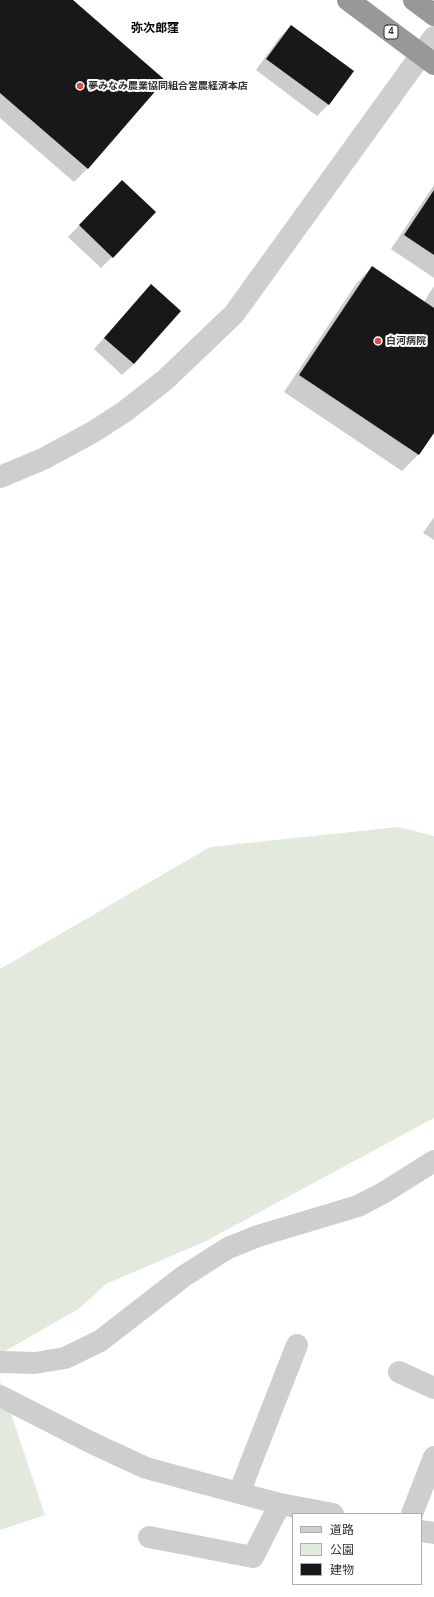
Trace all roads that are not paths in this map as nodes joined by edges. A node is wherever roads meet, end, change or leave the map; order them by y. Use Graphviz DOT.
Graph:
graph roads {
  1 [pos="348,0"];
  2 [pos="414,0"];
  3 [pos="434,15"];
  4 [pos="434,37"];
  5 [pos="428,60"];
  6 [pos="0,477"];
  7 [pos="434,1161"];
  8 [pos="297,1345"];
  9 [pos="0,1362"];
  10 [pos="399,1372"];
  11 [pos="434,1388"];
  12 [pos="0,1396"];
  13 [pos="434,1457"];
  14 [pos="239,1494"];
  15 [pos="280,1504"];
  16 [pos="328,1513"];
  17 [pos="412,1513"];
  18 [pos="422,1531"];
  19 [pos="434,1533"];
  20 [pos="149,1537"];
  1 -- 5 [label="highway, 4"];
  2 -- 3 [label="highway"];
  4 -- 5 [label="street"];
  5 -- 6 [label="street"];
  7 -- 9 [label="street"];
  8 -- 14 [label="street"];
  10 -- 11 [label="street"];
  12 -- 14 [label="street"];
  13 -- 17 [label="street"];
  14 -- 15 [label="street"];
  15 -- 16 [label="street"];
  15 -- 20 [label="street"];
  18 -- 19 [label="street"];
}
